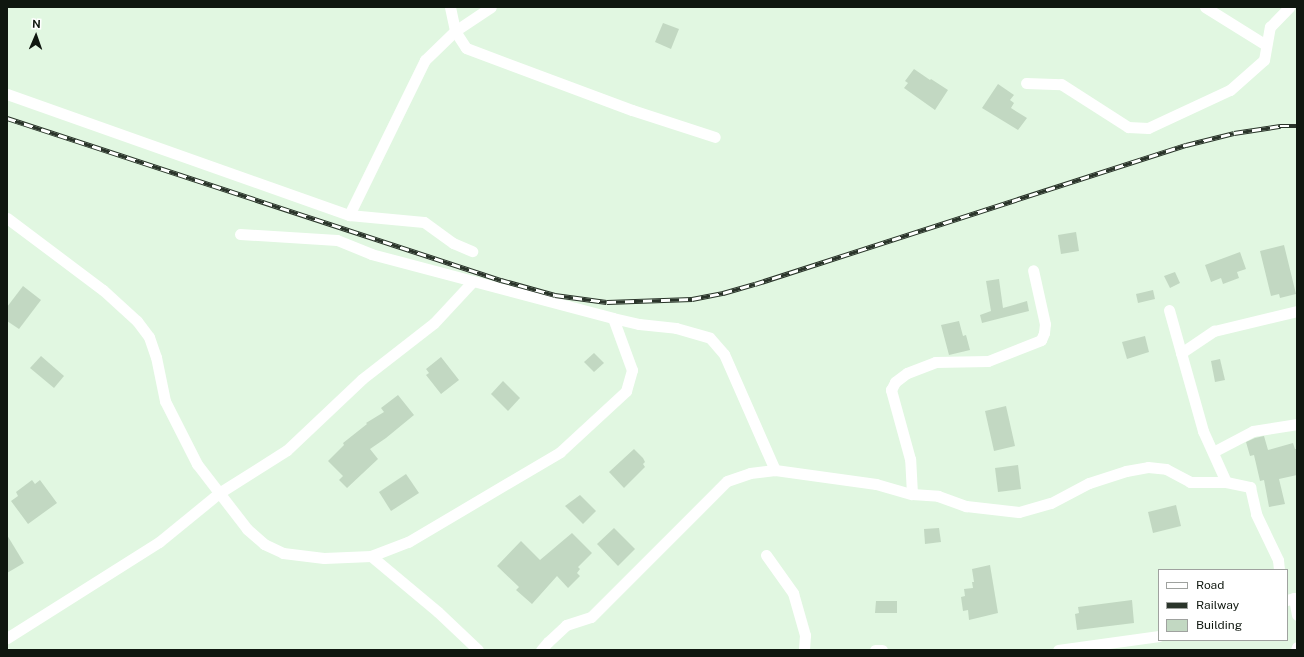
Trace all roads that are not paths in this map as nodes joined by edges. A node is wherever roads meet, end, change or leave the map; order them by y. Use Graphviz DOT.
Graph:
graph roads {
  1 [pos="450,7"];
  2 [pos="491,7"];
  3 [pos="1204,7"];
  4 [pos="1289,7"];
  5 [pos="455,31"];
  6 [pos="1266,45"];
  7 [pos="1026,83"];
  8 [pos="7,94"];
  9 [pos="715,137"];
  10 [pos="349,215"];
  11 [pos="7,218"];
  12 [pos="240,234"];
  13 [pos="472,251"];
  14 [pos="1034,270"];
  15 [pos="473,281"];
  16 [pos="1169,310"];
  17 [pos="1297,311"];
  18 [pos="613,318"];
  19 [pos="1181,353"];
  20 [pos="1297,424"];
  21 [pos="1213,452"];
  22 [pos="775,470"];
  23 [pos="1226,482"];
  24 [pos="219,493"];
  25 [pos="912,494"];
  26 [pos="766,555"];
  27 [pos="371,556"];
  28 [pos="1279,569"];
  29 [pos="1291,599"];
  30 [pos="1297,614"];
  31 [pos="1158,636"];
  32 [pos="7,638"];
  33 [pos="1297,647"];
  34 [pos="478,650"];
  35 [pos="541,650"];
  36 [pos="804,650"];
  37 [pos="875,650"];
  38 [pos="882,650"];
  39 [pos="1058,650"];
  40 [pos="1296,650"];
  1 -- 5 [label="street"];
  2 -- 5 [label="street"];
  3 -- 6 [label="street"];
  4 -- 6 [label="street"];
  5 -- 9 [label="street"];
  5 -- 10 [label="street"];
  6 -- 7 [label="street"];
  8 -- 10 [label="street"];
  10 -- 13 [label="street"];
  11 -- 24 [label="street"];
  12 -- 15 [label="street"];
  14 -- 25 [label="street"];
  15 -- 18 [label="street"];
  15 -- 24 [label="street"];
  16 -- 19 [label="street"];
  17 -- 19 [label="street"];
  18 -- 22 [label="street"];
  18 -- 27 [label="street"];
  19 -- 21 [label="street"];
  20 -- 21 [label="street"];
  21 -- 23 [label="street"];
  22 -- 25 [label="street"];
  22 -- 35 [label="street"];
  23 -- 25 [label="street"];
  23 -- 28 [label="street"];
  24 -- 27 [label="street"];
  24 -- 32 [label="street"];
  26 -- 36 [label="street"];
  27 -- 34 [label="street"];
  29 -- 30 [label="street"];
  31 -- 39 [label="street"];
  33 -- 40 [label="street"];
  37 -- 38 [label="street"];
}
